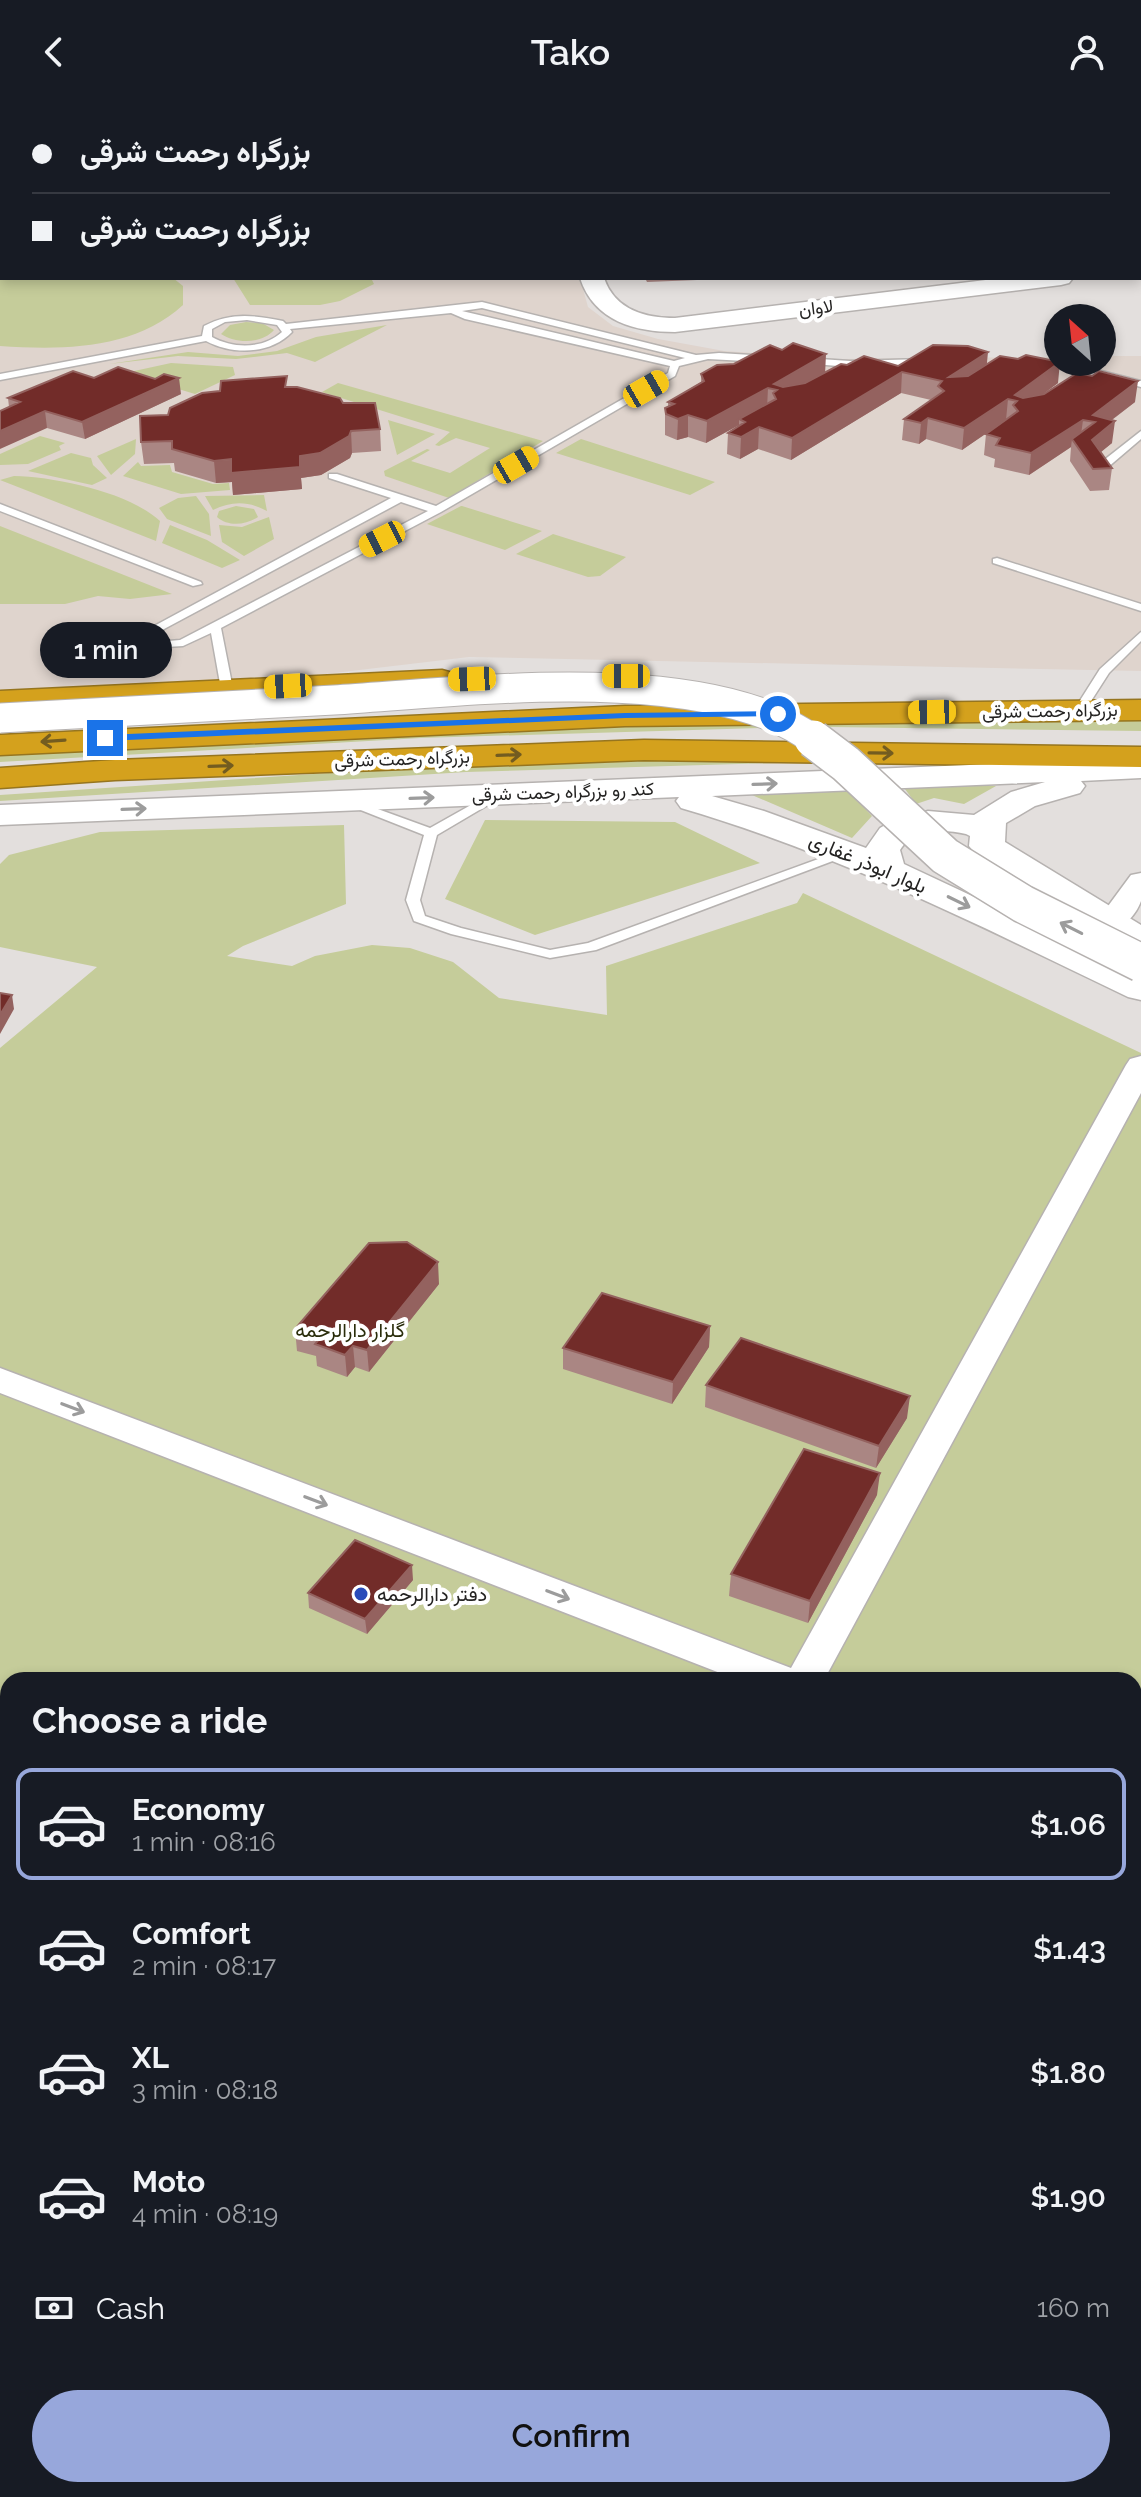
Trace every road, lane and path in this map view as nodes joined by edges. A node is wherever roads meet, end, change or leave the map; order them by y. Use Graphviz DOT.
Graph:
graph roads {
  1 [pos="592,280"];
  2 [pos="1044,280"];
  3 [pos="452,310"];
  4 [pos="286,327"];
  5 [pos="207,338"];
  6 [pos="693,357"];
  7 [pos="772,359"];
  8 [pos="798,361"];
  9 [pos="918,362"];
  10 [pos="933,362"];
  11 [pos="836,363"];
  12 [pos="675,364"];
  13 [pos="879,374"];
  14 [pos="0,377"];
  15 [pos="893,378"];
  16 [pos="1141,384"];
  17 [pos="1141,393"];
  18 [pos="1141,434"];
  19 [pos="1103,466"];
  20 [pos="333,476"];
  21 [pos="400,498"];
  22 [pos="0,507"];
  23 [pos="437,510"];
  24 [pos="997,561"];
  25 [pos="197,584"];
  26 [pos="1141,608"];
  27 [pos="215,627"];
  28 [pos="1141,635"];
  29 [pos="227,689"];
  30 [pos="0,701"];
  31 [pos="1080,710"];
  32 [pos="1141,710"];
  33 [pos="963,712"];
  34 [pos="0,718"];
  35 [pos="0,745"];
  36 [pos="1136,765"];
  37 [pos="0,778"];
  38 [pos="579,791"];
  39 [pos="496,795"];
  40 [pos="341,801"];
  41 [pos="79,811"];
  42 [pos="0,815"];
  43 [pos="988,831"];
  44 [pos="431,833"];
  45 [pos="0,840"];
  46 [pos="848,853"];
  47 [pos="888,868"];
  48 [pos="1141,881"];
  49 [pos="1125,931"];
  50 [pos="1141,963"];
  51 [pos="1141,989"];
  52 [pos="1141,1065"];
  53 [pos="0,1380"];
  54 [pos="759,1672"];
  55 [pos="808,1672"];
  1 -- 2 [label="main road, لاوان"];
  3 -- 4 [label="lane"];
  3 -- 6 [label="lane"];
  3 -- 12 [label="lane"];
  4 -- 5 [label="lane"];
  4 -- 5 [label="lane"];
  5 -- 14 [label="lane"];
  6 -- 7 [label="lane"];
  6 -- 12 [label="lane"];
  8 -- 11 [label="lane"];
  9 -- 10 [label="lane"];
  9 -- 11 [label="lane"];
  9 -- 15 [label="lane"];
  11 -- 13 [label="lane"];
  12 -- 23 [label="lane"];
  16 -- 17 [label="lane"];
  18 -- 19 [label="lane"];
  20 -- 21 [label="lane"];
  21 -- 23 [label="lane"];
  21 -- 27 [label="lane"];
  22 -- 25 [label="lane"];
  23 -- 27 [label="lane"];
  24 -- 26 [label="lane"];
  27 -- 29 [label="lane"];
  28 -- 31 [label="lane"];
  29 -- 30 [label="highway"];
  29 -- 33 [label="highway"];
  31 -- 32 [label="highway, بزرگراه رحمت شرقی"];
  31 -- 33 [label="highway, بزرگراه رحمت شرقی"];
  33 -- 35 [label="highway, بزرگراه رحمت شرقی, one-way"];
  50 -- 34 [label="main road, one-way, bridge"];
  37 -- 36 [label="highway, بزرگراه رحمت شرقی, one-way"];
  38 -- 36 [label="main road, کند رو بزرگراه رحمت شرقی, one-way"];
  36 -- 43 [label="main road"];
  38 -- 39 [label="main road, کند رو بزرگراه رحمت شرقی"];
  38 -- 46 [label="main road, بلوار ابوذر غفاری"];
  40 -- 39 [label="main road, کند رو بزرگراه رحمت شرقی, one-way"];
  39 -- 44 [label="lane"];
  41 -- 40 [label="main road, کند رو بزرگراه رحمت شرقی, one-way"];
  40 -- 44 [label="lane"];
  41 -- 42 [label="main road, کند رو بزرگراه رحمت شرقی"];
  41 -- 45 [label="main road"];
  43 -- 47 [label="main road"];
  43 -- 49 [label="main road"];
  44 -- 46 [label="lane"];
  46 -- 47 [label="main road, بلوار ابوذر غفاری"];
  47 -- 51 [label="main road, بلوار ابوذر غفاری, one-way"];
  48 -- 49 [label="street"];
  52 -- 55 [label="street"];
  53 -- 54 [label="street, one-way"];
}
